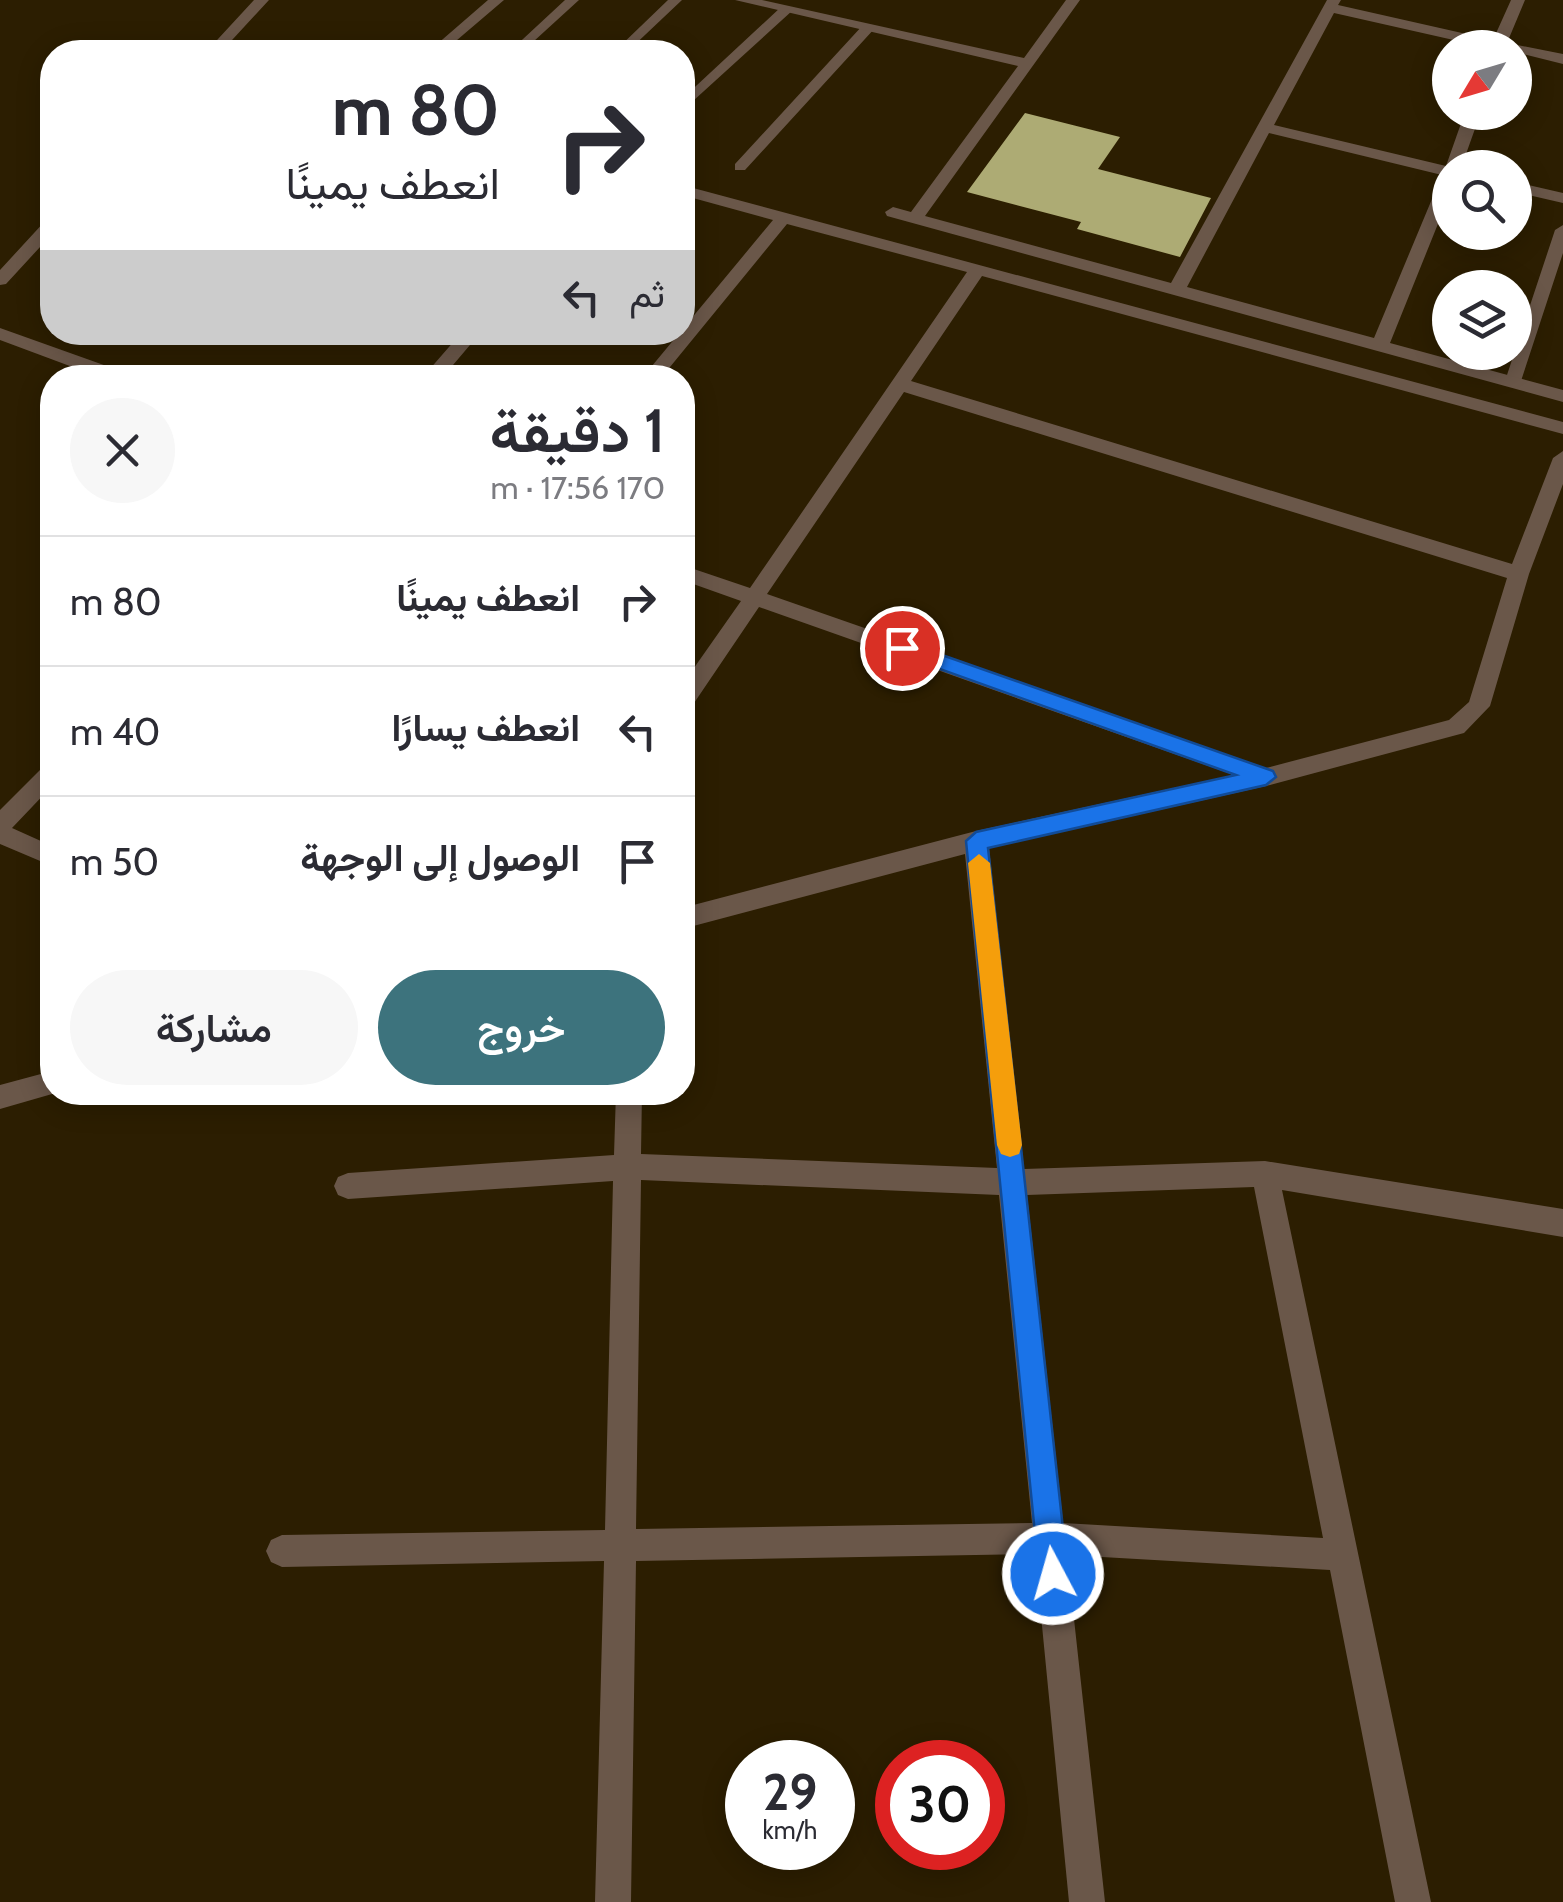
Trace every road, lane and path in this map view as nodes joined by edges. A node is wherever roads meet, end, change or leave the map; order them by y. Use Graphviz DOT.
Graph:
graph roads {
  1 [pos="262,0"];
  2 [pos="497,0"];
  3 [pos="573,0"];
  4 [pos="676,0"];
  5 [pos="742,0"];
  6 [pos="1072,0"];
  7 [pos="1518,0"];
  8 [pos="1332,4"];
  9 [pos="786,10"];
  10 [pos="868,28"];
  11 [pos="1437,30"];
  12 [pos="1510,30"];
  13 [pos="224,40"];
  14 [pos="449,40"];
  15 [pos="528,40"];
  16 [pos="633,40"];
  17 [pos="1532,53"];
  18 [pos="1563,59"];
  19 [pos="1027,63"];
  20 [pos="695,96"];
  21 [pos="1267,128"];
  22 [pos="740,167"];
  23 [pos="1432,167"];
  24 [pos="1532,191"];
  25 [pos="695,194"];
  26 [pos="1563,198"];
  27 [pos="894,212"];
  28 [pos="916,218"];
  29 [pos="1432,218"];
  30 [pos="782,219"];
  31 [pos="1563,230"];
  32 [pos="40,237"];
  33 [pos="978,270"];
  34 [pos="0,280"];
  35 [pos="1178,288"];
  36 [pos="695,325"];
  37 [pos="0,334"];
  38 [pos="460,345"];
  39 [pos="678,345"];
  40 [pos="1380,345"];
  41 [pos="86,365"];
  42 [pos="443,365"];
  43 [pos="662,365"];
  44 [pos="1513,381"];
  45 [pos="900,384"];
  46 [pos="1563,396"];
  47 [pos="1563,428"];
  48 [pos="1563,458"];
  49 [pos="1519,574"];
  50 [pos="695,576"];
  51 [pos="756,597"];
  52 [pos="695,684"];
  53 [pos="1266,777"];
  54 [pos="40,784"];
  55 [pos="0,825"];
  56 [pos="0,834"];
  57 [pos="976,841"];
  58 [pos="40,851"];
  59 [pos="695,917"];
  60 [pos="40,1086"];
  61 [pos="0,1097"];
  62 [pos="629,1105"];
  63 [pos="629,1167"];
  64 [pos="1265,1174"];
  65 [pos="1014,1182"];
  66 [pos="348,1186"];
  67 [pos="1563,1223"];
  68 [pos="1050,1538"];
  69 [pos="619,1544"];
  70 [pos="282,1551"];
  71 [pos="1342,1556"];
  72 [pos="612,1902"];
  73 [pos="1087,1902"];
  74 [pos="1413,1902"];
  1 -- 13 [label="street"];
  2 -- 14 [label="street"];
  3 -- 15 [label="lane"];
  4 -- 16 [label="lane"];
  5 -- 9 [label="street"];
  6 -- 19 [label="street"];
  7 -- 12 [label="street"];
  8 -- 11 [label="street"];
  8 -- 21 [label="street"];
  9 -- 10 [label="street"];
  9 -- 20 [label="lane"];
  10 -- 19 [label="street"];
  10 -- 22 [label="lane"];
  17 -- 18 [label="street"];
  19 -- 28 [label="street"];
  21 -- 23 [label="street"];
  21 -- 35 [label="street"];
  24 -- 26 [label="street"];
  25 -- 30 [label="street"];
  27 -- 28 [label="street"];
  28 -- 35 [label="street"];
  29 -- 40 [label="street"];
  30 -- 33 [label="street"];
  30 -- 36 [label="street"];
  31 -- 44 [label="lane"];
  32 -- 34 [label="street"];
  33 -- 45 [label="street"];
  33 -- 47 [label="street"];
  35 -- 40 [label="street"];
  37 -- 41 [label="street"];
  38 -- 42 [label="street"];
  39 -- 43 [label="street"];
  40 -- 44 [label="street"];
  44 -- 46 [label="street"];
  45 -- 49 [label="street"];
  45 -- 51 [label="street"];
  48 -- 49 [label="street"];
  49 -- 53 [label="street"];
  50 -- 51 [label="street"];
  51 -- 52 [label="street"];
  51 -- 53 [label="street"];
  53 -- 57 [label="street"];
  54 -- 55 [label="street"];
  56 -- 58 [label="street"];
  57 -- 59 [label="street"];
  57 -- 65 [label="street"];
  60 -- 61 [label="street"];
  62 -- 63 [label="street"];
  63 -- 65 [label="street"];
  63 -- 66 [label="street"];
  63 -- 69 [label="street"];
  64 -- 65 [label="street"];
  64 -- 67 [label="street"];
  64 -- 71 [label="street"];
  65 -- 68 [label="street"];
  68 -- 69 [label="street"];
  68 -- 71 [label="street"];
  68 -- 73 [label="street"];
  69 -- 70 [label="street"];
  69 -- 72 [label="street"];
  71 -- 74 [label="street"];
}
